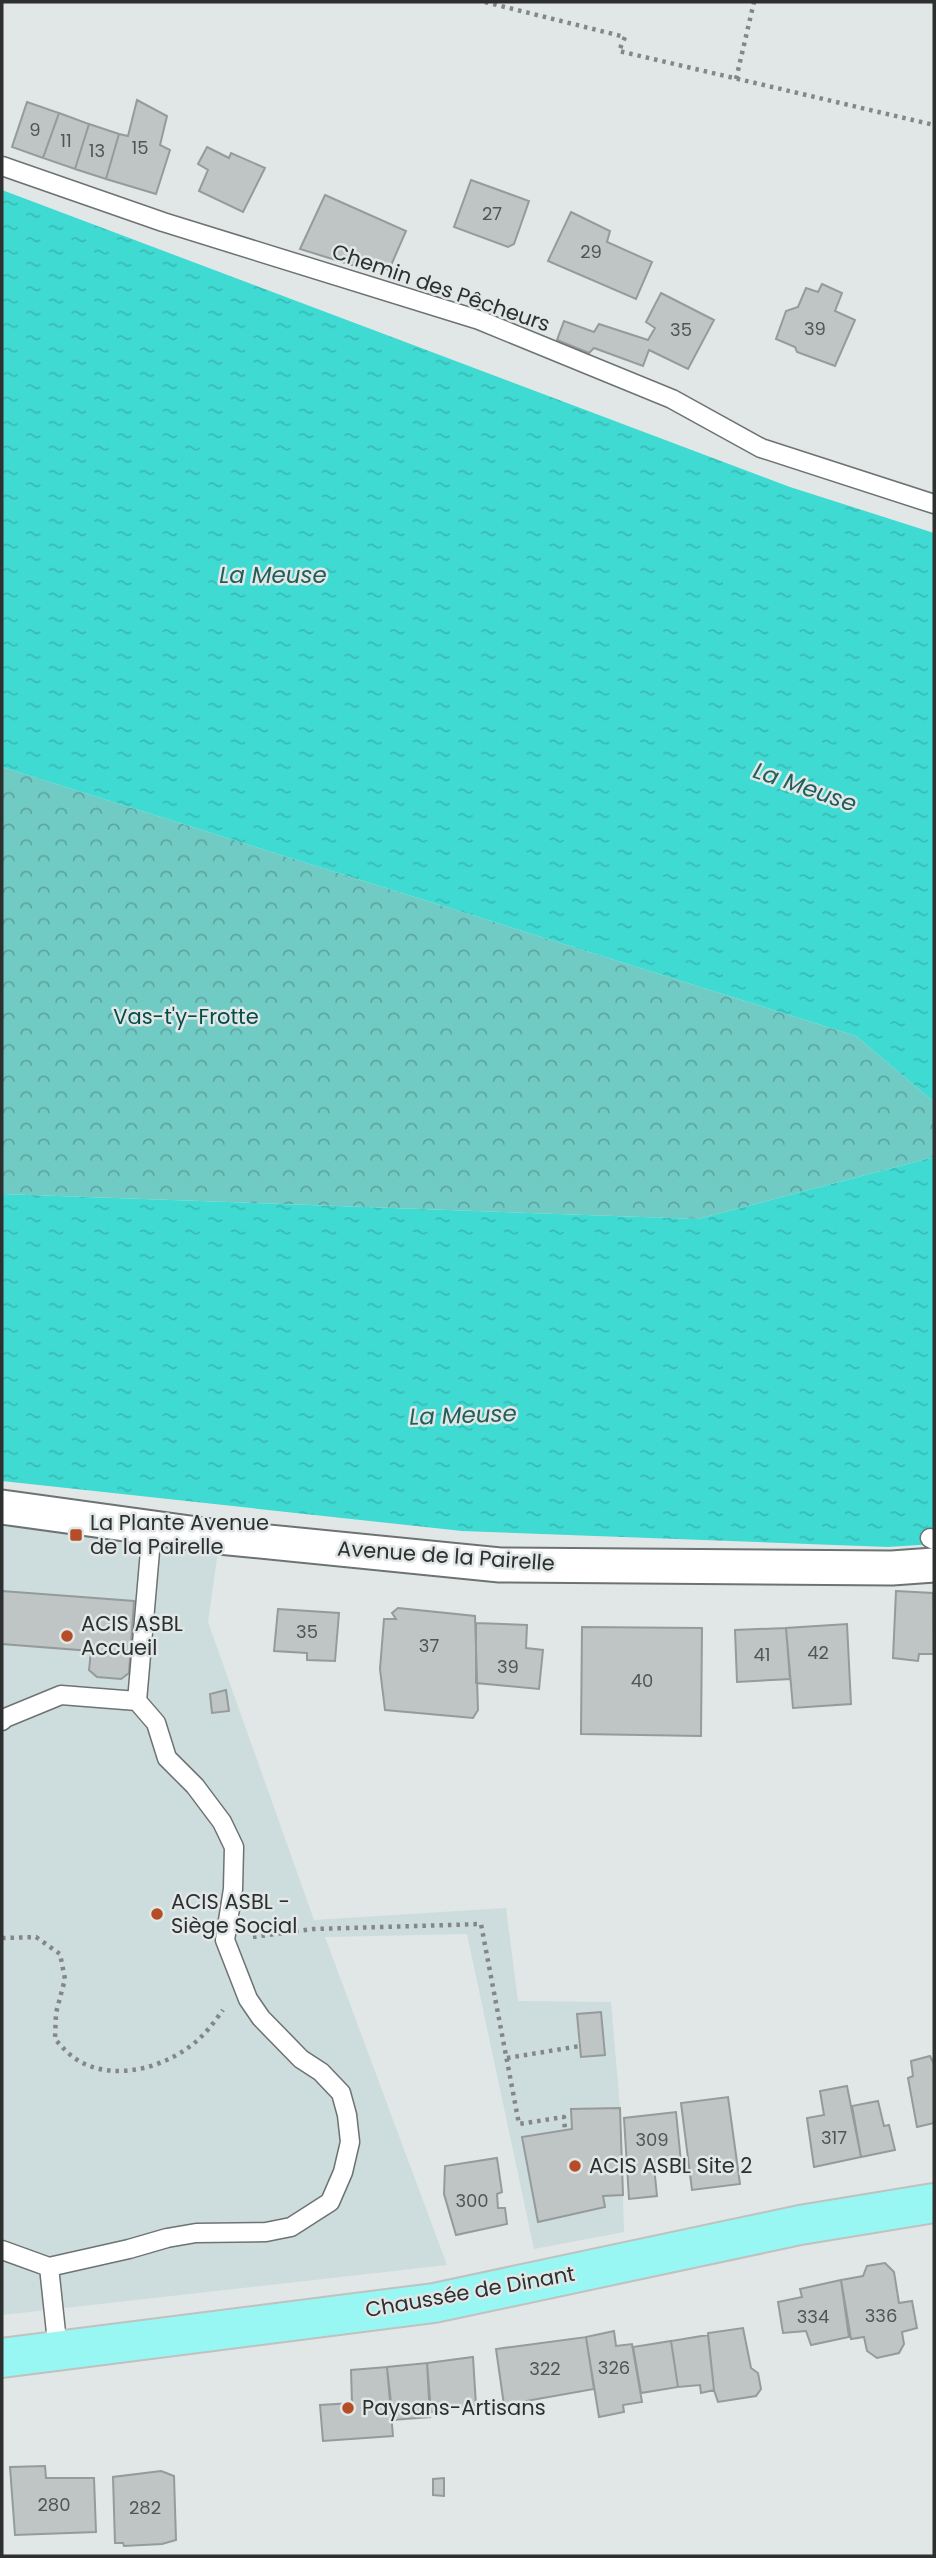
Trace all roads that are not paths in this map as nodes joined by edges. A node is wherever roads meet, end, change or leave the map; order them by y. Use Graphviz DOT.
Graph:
graph roads {
  1 [pos="2,166"];
  2 [pos="934,504"];
  3 [pos="2,1507"];
  4 [pos="152,1528"];
  5 [pos="933,1547"];
  6 [pos="137,1701"];
  7 [pos="2,1721"];
  8 [pos="934,2203"];
  9 [pos="2,2250"];
  10 [pos="49,2267"];
  11 [pos="58,2351"];
  12 [pos="2,2358"];
  1 -- 2 [label="lane, Chemin des Pêcheurs"];
  3 -- 4 [label="street, Avenue de la Pairelle"];
  4 -- 5 [label="street, Avenue de la Pairelle"];
  4 -- 6 [label="lane"];
  6 -- 7 [label="lane"];
  6 -- 10 [label="lane"];
  8 -- 11 [label="main road, Chaussée de Dinant"];
  9 -- 10 [label="lane"];
  10 -- 11 [label="lane"];
  11 -- 12 [label="main road, Chaussée de Dinant"];
}
